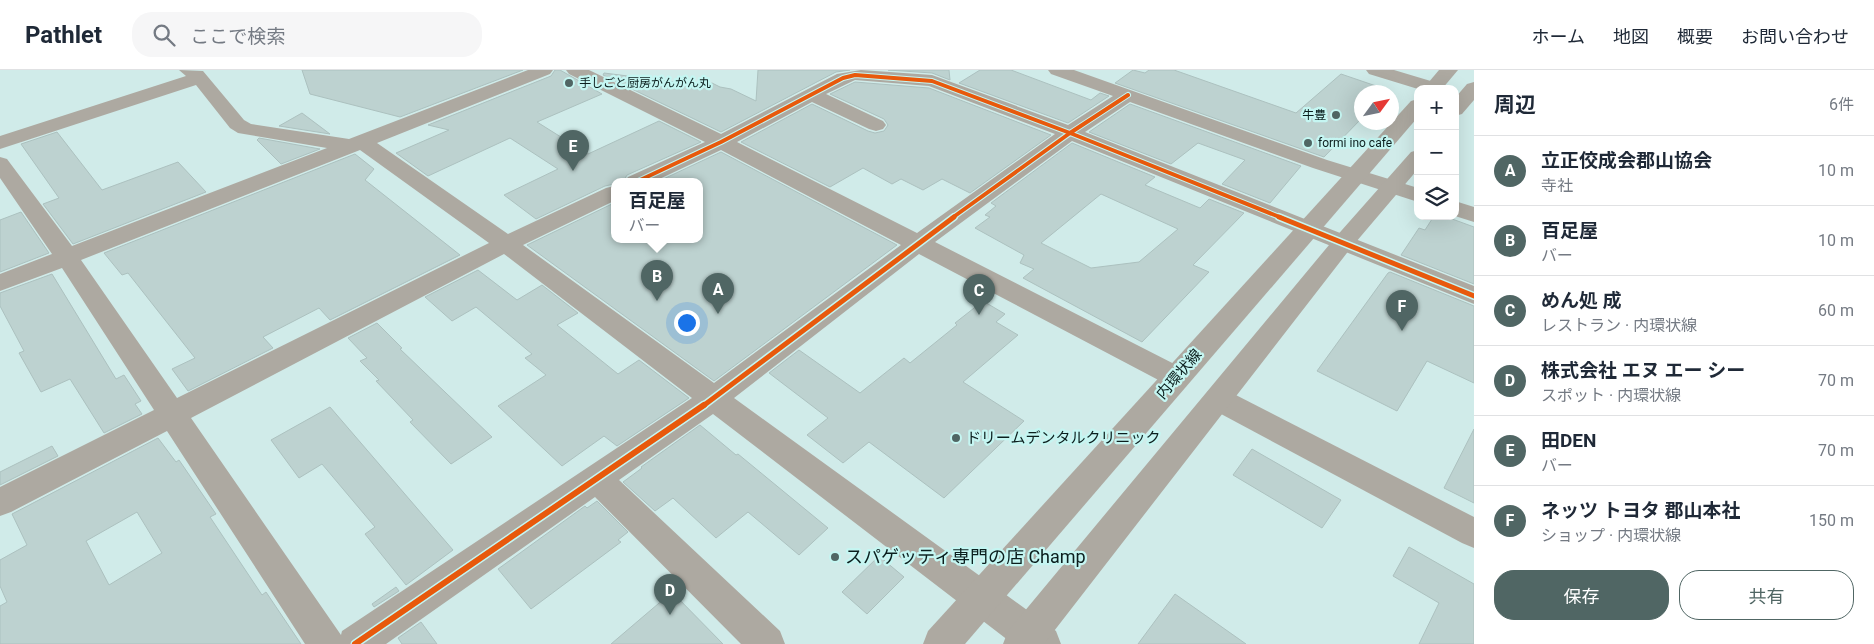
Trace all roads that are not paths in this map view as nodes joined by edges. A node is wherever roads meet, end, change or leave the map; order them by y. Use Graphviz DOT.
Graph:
graph roads {
  1 [pos="544,70"];
  2 [pos="575,70"];
  3 [pos="954,70"];
  4 [pos="1057,70"];
  5 [pos="1375,70"];
  6 [pos="1449,70"];
  7 [pos="194,74"];
  8 [pos="932,81"];
  9 [pos="1436,85"];
  10 [pos="1414,86"];
  11 [pos="811,94"];
  12 [pos="1128,95"];
  13 [pos="1414,110"];
  14 [pos="876,125"];
  15 [pos="1070,133"];
  16 [pos="721,142"];
  17 [pos="0,143"];
  18 [pos="356,143"];
  19 [pos="0,163"];
  20 [pos="1414,167"];
  21 [pos="1356,175"];
  22 [pos="644,178"];
  23 [pos="1405,191"];
  24 [pos="611,193"];
  25 [pos="1459,209"];
  26 [pos="1474,215"];
  27 [pos="1306,229"];
  28 [pos="506,244"];
  29 [pos="917,244"];
  30 [pos="1342,244"];
  31 [pos="67,257"];
  32 [pos="0,283"];
  33 [pos="1474,296"];
  34 [pos="1176,377"];
  35 [pos="1218,398"];
  36 [pos="713,400"];
  37 [pos="172,414"];
  38 [pos="596,479"];
  39 [pos="0,502"];
  40 [pos="1474,533"];
  41 [pos="982,600"];
  42 [pos="1031,641"];
  43 [pos="326,644"];
  44 [pos="356,644"];
  45 [pos="767,644"];
  46 [pos="941,644"];
  1 -- 18 [label="street"];
  2 -- 16 [label="street"];
  3 -- 8 [label="street"];
  4 -- 12 [label="street"];
  5 -- 10 [label="street"];
  6 -- 9 [label="street, 内環状線"];
  7 -- 17 [label="street"];
  7 -- 18 [label="street"];
  8 -- 11 [label="street"];
  8 -- 15 [label="street"];
  11 -- 14 [label="street"];
  11 -- 16 [label="street"];
  12 -- 15 [label="street"];
  12 -- 21 [label="street"];
  13 -- 21 [label="street, 内環状線"];
  15 -- 27 [label="street"];
  15 -- 29 [label="street"];
  16 -- 22 [label="street"];
  16 -- 29 [label="street"];
  18 -- 28 [label="street"];
  18 -- 31 [label="street"];
  19 -- 31 [label="street"];
  20 -- 23 [label="street"];
  21 -- 23 [label="street"];
  21 -- 27 [label="street, 内環状線"];
  23 -- 30 [label="street"];
  24 -- 28 [label="street"];
  25 -- 26 [label="street"];
  27 -- 30 [label="street"];
  27 -- 34 [label="street, 内環状線"];
  28 -- 36 [label="street"];
  28 -- 37 [label="street"];
  29 -- 34 [label="street"];
  29 -- 36 [label="street"];
  30 -- 33 [label="street"];
  30 -- 35 [label="street"];
  31 -- 32 [label="street"];
  31 -- 37 [label="street"];
  34 -- 41 [label="street, 内環状線"];
  35 -- 40 [label="street"];
  35 -- 42 [label="street"];
  36 -- 38 [label="street"];
  36 -- 41 [label="street"];
  37 -- 39 [label="street"];
  37 -- 43 [label="street"];
  38 -- 44 [label="street"];
  38 -- 45 [label="street"];
  41 -- 42 [label="street"];
  41 -- 46 [label="street, 内環状線"];
}
